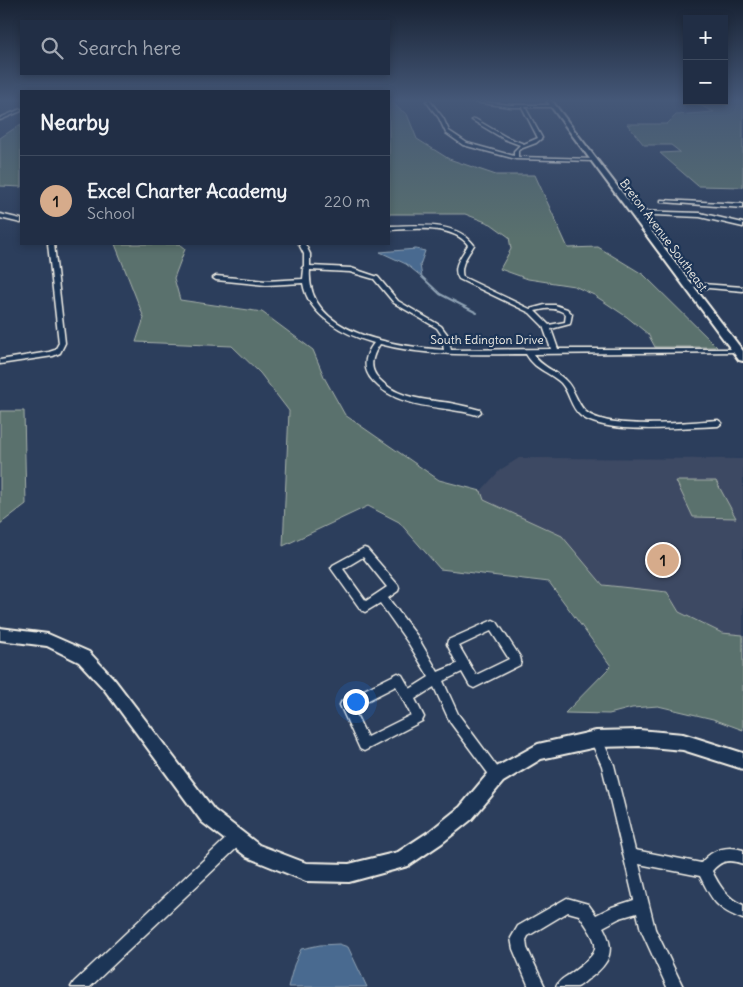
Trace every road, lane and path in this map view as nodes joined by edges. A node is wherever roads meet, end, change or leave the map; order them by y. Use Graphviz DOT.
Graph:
graph roads {
  1 [pos="476,147"];
  2 [pos="520,147"];
  3 [pos="584,147"];
  4 [pos="516,158"];
  5 [pos="594,160"];
  6 [pos="663,201"];
  7 [pos="696,202"];
  8 [pos="743,206"];
  9 [pos="634,213"];
  10 [pos="700,215"];
  11 [pos="0,216"];
  12 [pos="20,221"];
  13 [pos="742,223"];
  14 [pos="390,228"];
  15 [pos="51,245"];
  16 [pos="303,245"];
  17 [pos="305,268"];
  18 [pos="216,278"];
  19 [pos="305,281"];
  20 [pos="688,285"];
  21 [pos="743,288"];
  22 [pos="529,311"];
  23 [pos="547,328"];
  24 [pos="378,342"];
  25 [pos="737,350"];
  26 [pos="528,351"];
  27 [pos="555,351"];
  28 [pos="448,352"];
  29 [pos="743,358"];
  30 [pos="0,362"];
  31 [pos="477,412"];
  32 [pos="718,423"];
  33 [pos="381,597"];
  34 [pos="0,634"];
  35 [pos="464,666"];
  36 [pos="436,680"];
  37 [pos="408,697"];
  38 [pos="596,739"];
  39 [pos="743,761"];
  40 [pos="497,776"];
  41 [pos="237,838"];
  42 [pos="630,856"];
  43 [pos="743,857"];
  44 [pos="704,870"];
  45 [pos="642,904"];
  46 [pos="743,912"];
  47 [pos="594,924"];
  48 [pos="79,987"];
  49 [pos="537,987"];
  50 [pos="564,987"];
  51 [pos="674,987"];
  1 -- 4 [label="street"];
  2 -- 4 [label="street"];
  3 -- 5 [label="main road, Breton Avenue Southeast"];
  4 -- 5 [label="street"];
  5 -- 9 [label="main road, Breton Avenue Southeast"];
  6 -- 7 [label="street"];
  7 -- 8 [label="street"];
  7 -- 10 [label="street"];
  9 -- 10 [label="street"];
  9 -- 20 [label="main road, Breton Avenue Southeast"];
  10 -- 13 [label="street"];
  11 -- 12 [label="street"];
  14 -- 22 [label="street"];
  15 -- 30 [label="street"];
  16 -- 17 [label="street, South Edington Drive"];
  17 -- 19 [label="street, South Edington Drive"];
  17 -- 28 [label="street"];
  18 -- 19 [label="street"];
  19 -- 24 [label="street, South Edington Drive"];
  20 -- 21 [label="street"];
  20 -- 25 [label="main road, Breton Avenue Southeast"];
  22 -- 23 [label="street"];
  22 -- 23 [label="street"];
  23 -- 27 [label="street"];
  24 -- 28 [label="street, South Edington Drive"];
  24 -- 31 [label="street"];
  25 -- 27 [label="street, South Edington Drive"];
  25 -- 29 [label="main road, Breton Avenue Southeast"];
  26 -- 27 [label="street, South Edington Drive"];
  26 -- 28 [label="street, South Edington Drive"];
  26 -- 32 [label="street"];
  33 -- 33 [label="street"];
  33 -- 36 [label="street"];
  34 -- 41 [label="street"];
  35 -- 35 [label="street"];
  35 -- 36 [label="street"];
  36 -- 37 [label="street"];
  36 -- 40 [label="street"];
  37 -- 37 [label="street"];
  38 -- 39 [label="street"];
  38 -- 40 [label="street"];
  38 -- 42 [label="street"];
  40 -- 41 [label="street"];
  41 -- 48 [label="street"];
  42 -- 44 [label="street"];
  42 -- 45 [label="street"];
  43 -- 44 [label="street"];
  44 -- 46 [label="street"];
  45 -- 47 [label="street"];
  45 -- 51 [label="street"];
  47 -- 49 [label="street"];
  47 -- 50 [label="street"];
}
